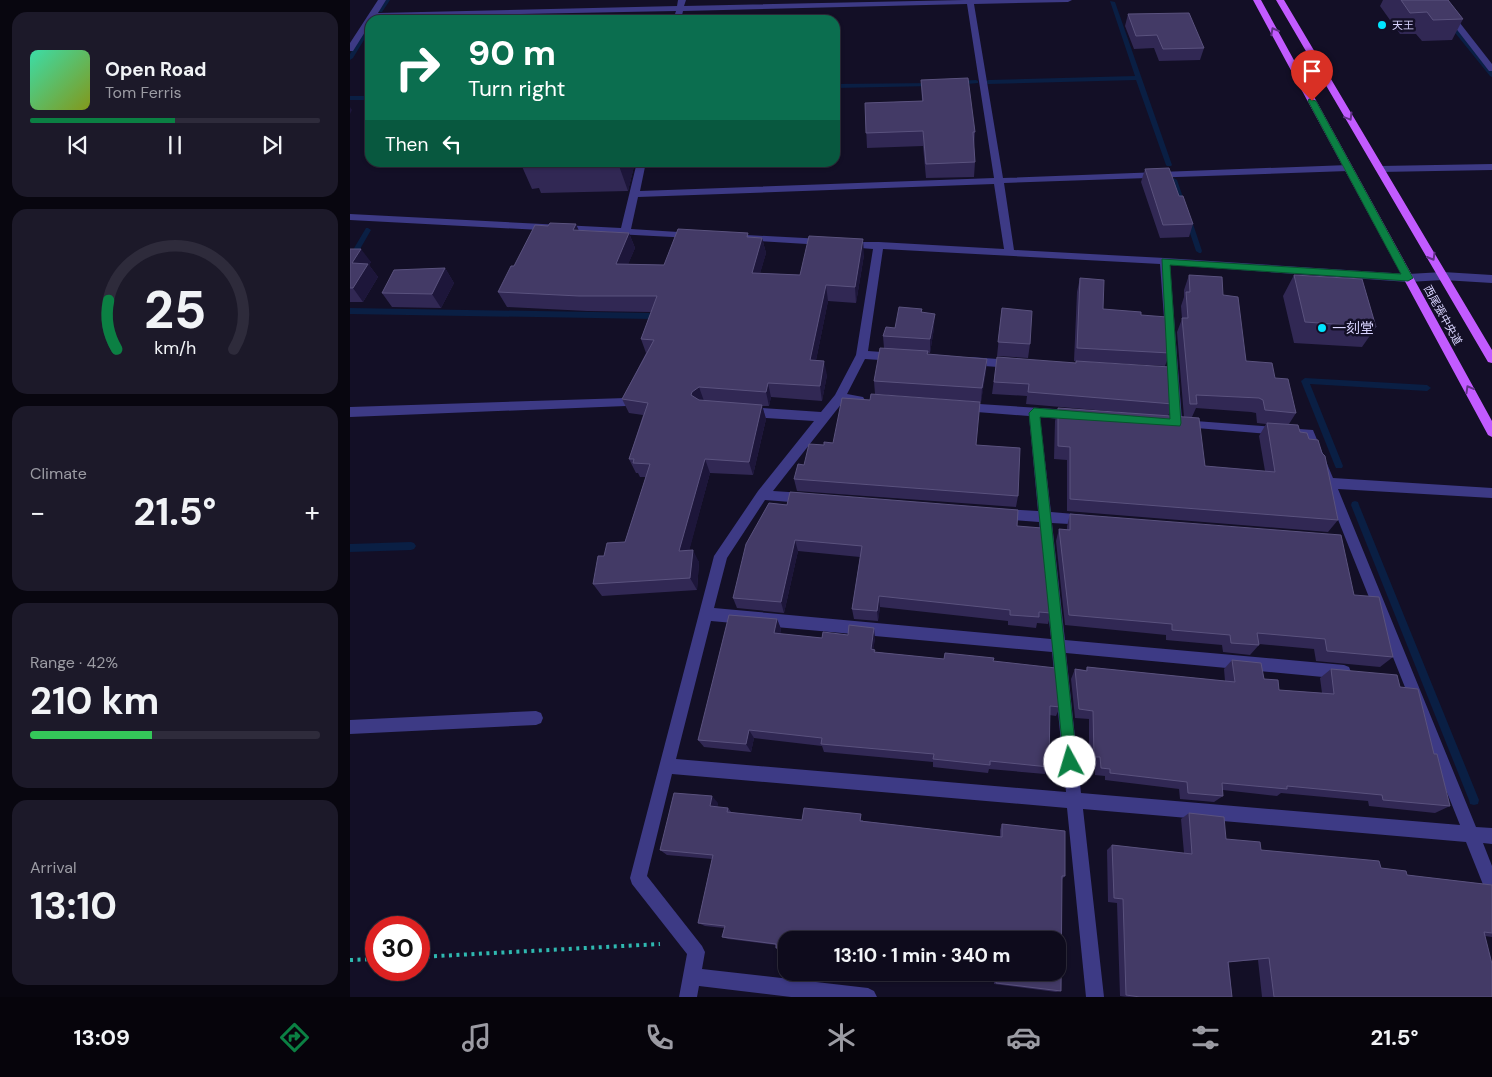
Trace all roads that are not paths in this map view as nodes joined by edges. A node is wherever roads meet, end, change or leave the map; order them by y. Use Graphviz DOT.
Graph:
graph roads {
  1 [pos="382,0"];
  2 [pos="682,0"];
  3 [pos="1068,0"];
  4 [pos="1257,0"];
  5 [pos="1280,0"];
  6 [pos="1438,0"];
  7 [pos="971,1"];
  8 [pos="680,9"];
  9 [pos="372,15"];
  10 [pos="679,15"];
  11 [pos="365,26"];
  12 [pos="350,49"];
  13 [pos="1492,69"];
  14 [pos="641,167"];
  15 [pos="1492,167"];
  16 [pos="1348,168"];
  17 [pos="1380,169"];
  18 [pos="999,181"];
  19 [pos="635,194"];
  20 [pos="350,217"];
  21 [pos="625,232"];
  22 [pos="703,236"];
  23 [pos="733,238"];
  24 [pos="879,245"];
  25 [pos="1010,253"];
  26 [pos="1165,261"];
  27 [pos="1443,276"];
  28 [pos="1408,278"];
  29 [pos="1492,279"];
  30 [pos="862,355"];
  31 [pos="911,358"];
  32 [pos="1492,359"];
  33 [pos="959,361"];
  34 [pos="1027,365"];
  35 [pos="839,398"];
  36 [pos="868,400"];
  37 [pos="626,402"];
  38 [pos="956,407"];
  39 [pos="734,410"];
  40 [pos="350,412"];
  41 [pos="1034,413"];
  42 [pos="1081,416"];
  43 [pos="824,417"];
  44 [pos="1492,432"];
  45 [pos="1330,483"];
  46 [pos="1492,493"];
  47 [pos="762,495"];
  48 [pos="820,499"];
  49 [pos="986,512"];
  50 [pos="1045,517"];
  51 [pos="1094,521"];
  52 [pos="706,614"];
  53 [pos="1058,646"];
  54 [pos="1360,674"];
  55 [pos="1389,676"];
  56 [pos="1409,678"];
  57 [pos="536,718"];
  58 [pos="350,727"];
  59 [pos="667,766"];
  60 [pos="1074,801"];
  61 [pos="1472,834"];
  62 [pos="1492,836"];
  63 [pos="1492,886"];
  64 [pos="692,977"];
  65 [pos="688,997"];
  66 [pos="868,997"];
  67 [pos="1095,997"];
  1 -- 9 [label="street"];
  2 -- 8 [label="street"];
  3 -- 7 [label="street"];
  16 -- 4 [label="main road, 西尾張中央道, one-way"];
  5 -- 17 [label="main road, 西尾張中央道, one-way"];
  6 -- 13 [label="street"];
  7 -- 8 [label="street"];
  7 -- 18 [label="street"];
  8 -- 9 [label="street"];
  8 -- 10 [label="street"];
  11 -- 12 [label="street"];
  14 -- 19 [label="street"];
  15 -- 17 [label="street"];
  16 -- 18 [label="street"];
  16 -- 28 [label="main road, 西尾張中央道"];
  17 -- 27 [label="main road, 西尾張中央道, one-way"];
  18 -- 19 [label="street"];
  18 -- 25 [label="street"];
  19 -- 21 [label="street"];
  20 -- 21 [label="street"];
  21 -- 22 [label="street"];
  23 -- 24 [label="street"];
  24 -- 25 [label="street"];
  24 -- 30 [label="street"];
  25 -- 26 [label="street"];
  26 -- 28 [label="street"];
  26 -- 45 [label="street"];
  27 -- 28 [label="street"];
  27 -- 29 [label="street"];
  27 -- 32 [label="main road, 西尾張中央道"];
  44 -- 28 [label="main road, 西尾張中央道, one-way"];
  30 -- 31 [label="street"];
  30 -- 35 [label="street"];
  33 -- 34 [label="street"];
  35 -- 36 [label="street"];
  35 -- 43 [label="street"];
  37 -- 40 [label="street"];
  38 -- 41 [label="street"];
  39 -- 43 [label="street"];
  41 -- 42 [label="street"];
  41 -- 50 [label="street"];
  43 -- 47 [label="street"];
  45 -- 46 [label="street"];
  45 -- 56 [label="street"];
  47 -- 48 [label="street"];
  47 -- 52 [label="street"];
  49 -- 50 [label="street"];
  50 -- 51 [label="street"];
  50 -- 53 [label="street"];
  52 -- 53 [label="street"];
  52 -- 59 [label="street"];
  53 -- 54 [label="street"];
  53 -- 60 [label="street"];
  55 -- 56 [label="street"];
  56 -- 61 [label="street"];
  57 -- 58 [label="street"];
  59 -- 60 [label="street"];
  59 -- 64 [label="street"];
  60 -- 61 [label="street"];
  60 -- 67 [label="street"];
  61 -- 62 [label="street"];
  61 -- 63 [label="street"];
  64 -- 65 [label="street"];
  64 -- 66 [label="street"];
}
